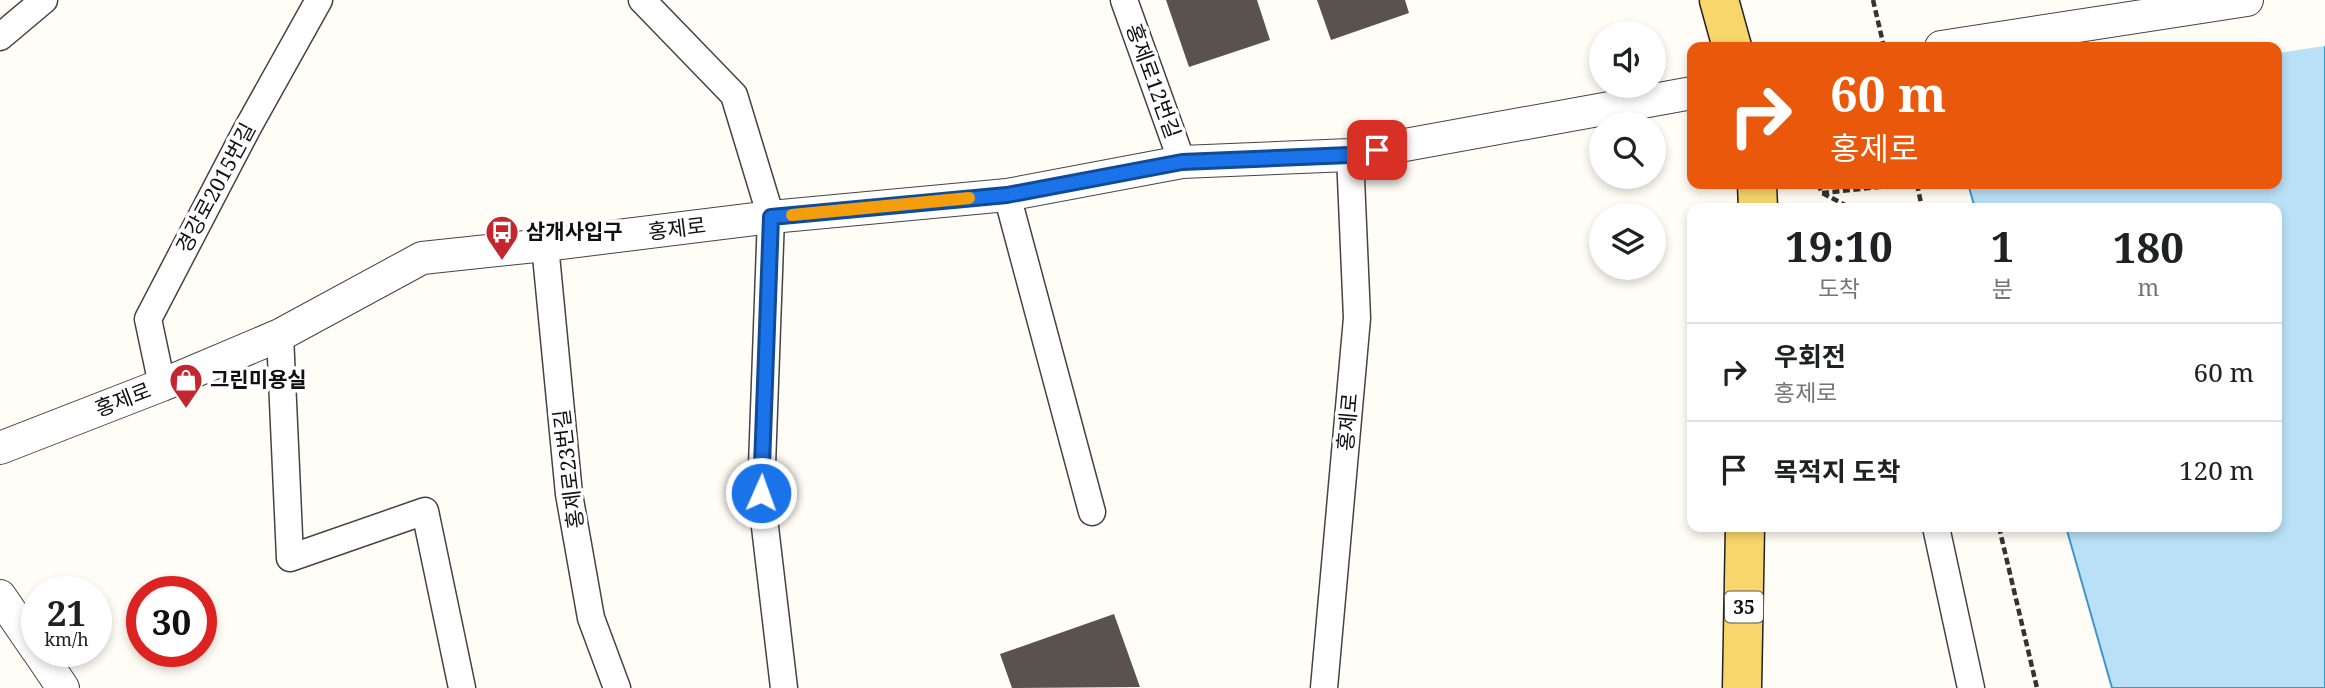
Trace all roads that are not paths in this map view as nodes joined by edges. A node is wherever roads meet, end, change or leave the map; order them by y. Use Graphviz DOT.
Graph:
graph roads {
  1 [pos="44,0"];
  2 [pos="318,0"];
  3 [pos="642,0"];
  4 [pos="1124,0"];
  5 [pos="1719,0"];
  6 [pos="2247,0"];
  7 [pos="0,37"];
  8 [pos="1731,42"];
  9 [pos="1974,42"];
  10 [pos="1687,94"];
  11 [pos="1350,155"];
  12 [pos="1182,162"];
  13 [pos="1007,195"];
  14 [pos="771,217"];
  15 [pos="545,245"];
  16 [pos="281,335"];
  17 [pos="162,385"];
  18 [pos="0,448"];
  19 [pos="1092,512"];
  20 [pos="1745,532"];
  21 [pos="1937,532"];
  22 [pos="0,596"];
  23 [pos="21,627"];
  24 [pos="49,667"];
  25 [pos="63,688"];
  26 [pos="462,688"];
  27 [pos="617,688"];
  28 [pos="784,688"];
  29 [pos="1324,688"];
  30 [pos="1742,688"];
  31 [pos="1971,688"];
  1 -- 7 [label="street"];
  2 -- 17 [label="street, 경강로2015번길"];
  3 -- 14 [label="street"];
  4 -- 12 [label="street, 홍제로12번길"];
  5 -- 8 [label="main road"];
  6 -- 9 [label="street"];
  10 -- 11 [label="street, 홍제로"];
  11 -- 12 [label="street, 홍제로"];
  11 -- 29 [label="street, 홍제로"];
  12 -- 13 [label="street, 홍제로"];
  13 -- 14 [label="street, 홍제로"];
  13 -- 19 [label="street"];
  14 -- 15 [label="street, 홍제로"];
  14 -- 28 [label="street"];
  15 -- 16 [label="street, 홍제로"];
  15 -- 27 [label="street, 홍제로23번길"];
  16 -- 17 [label="street, 홍제로"];
  16 -- 26 [label="street"];
  17 -- 18 [label="street, 홍제로"];
  20 -- 30 [label="main road, 35"];
  21 -- 31 [label="street"];
  22 -- 23 [label="street"];
  24 -- 25 [label="street"];
}
